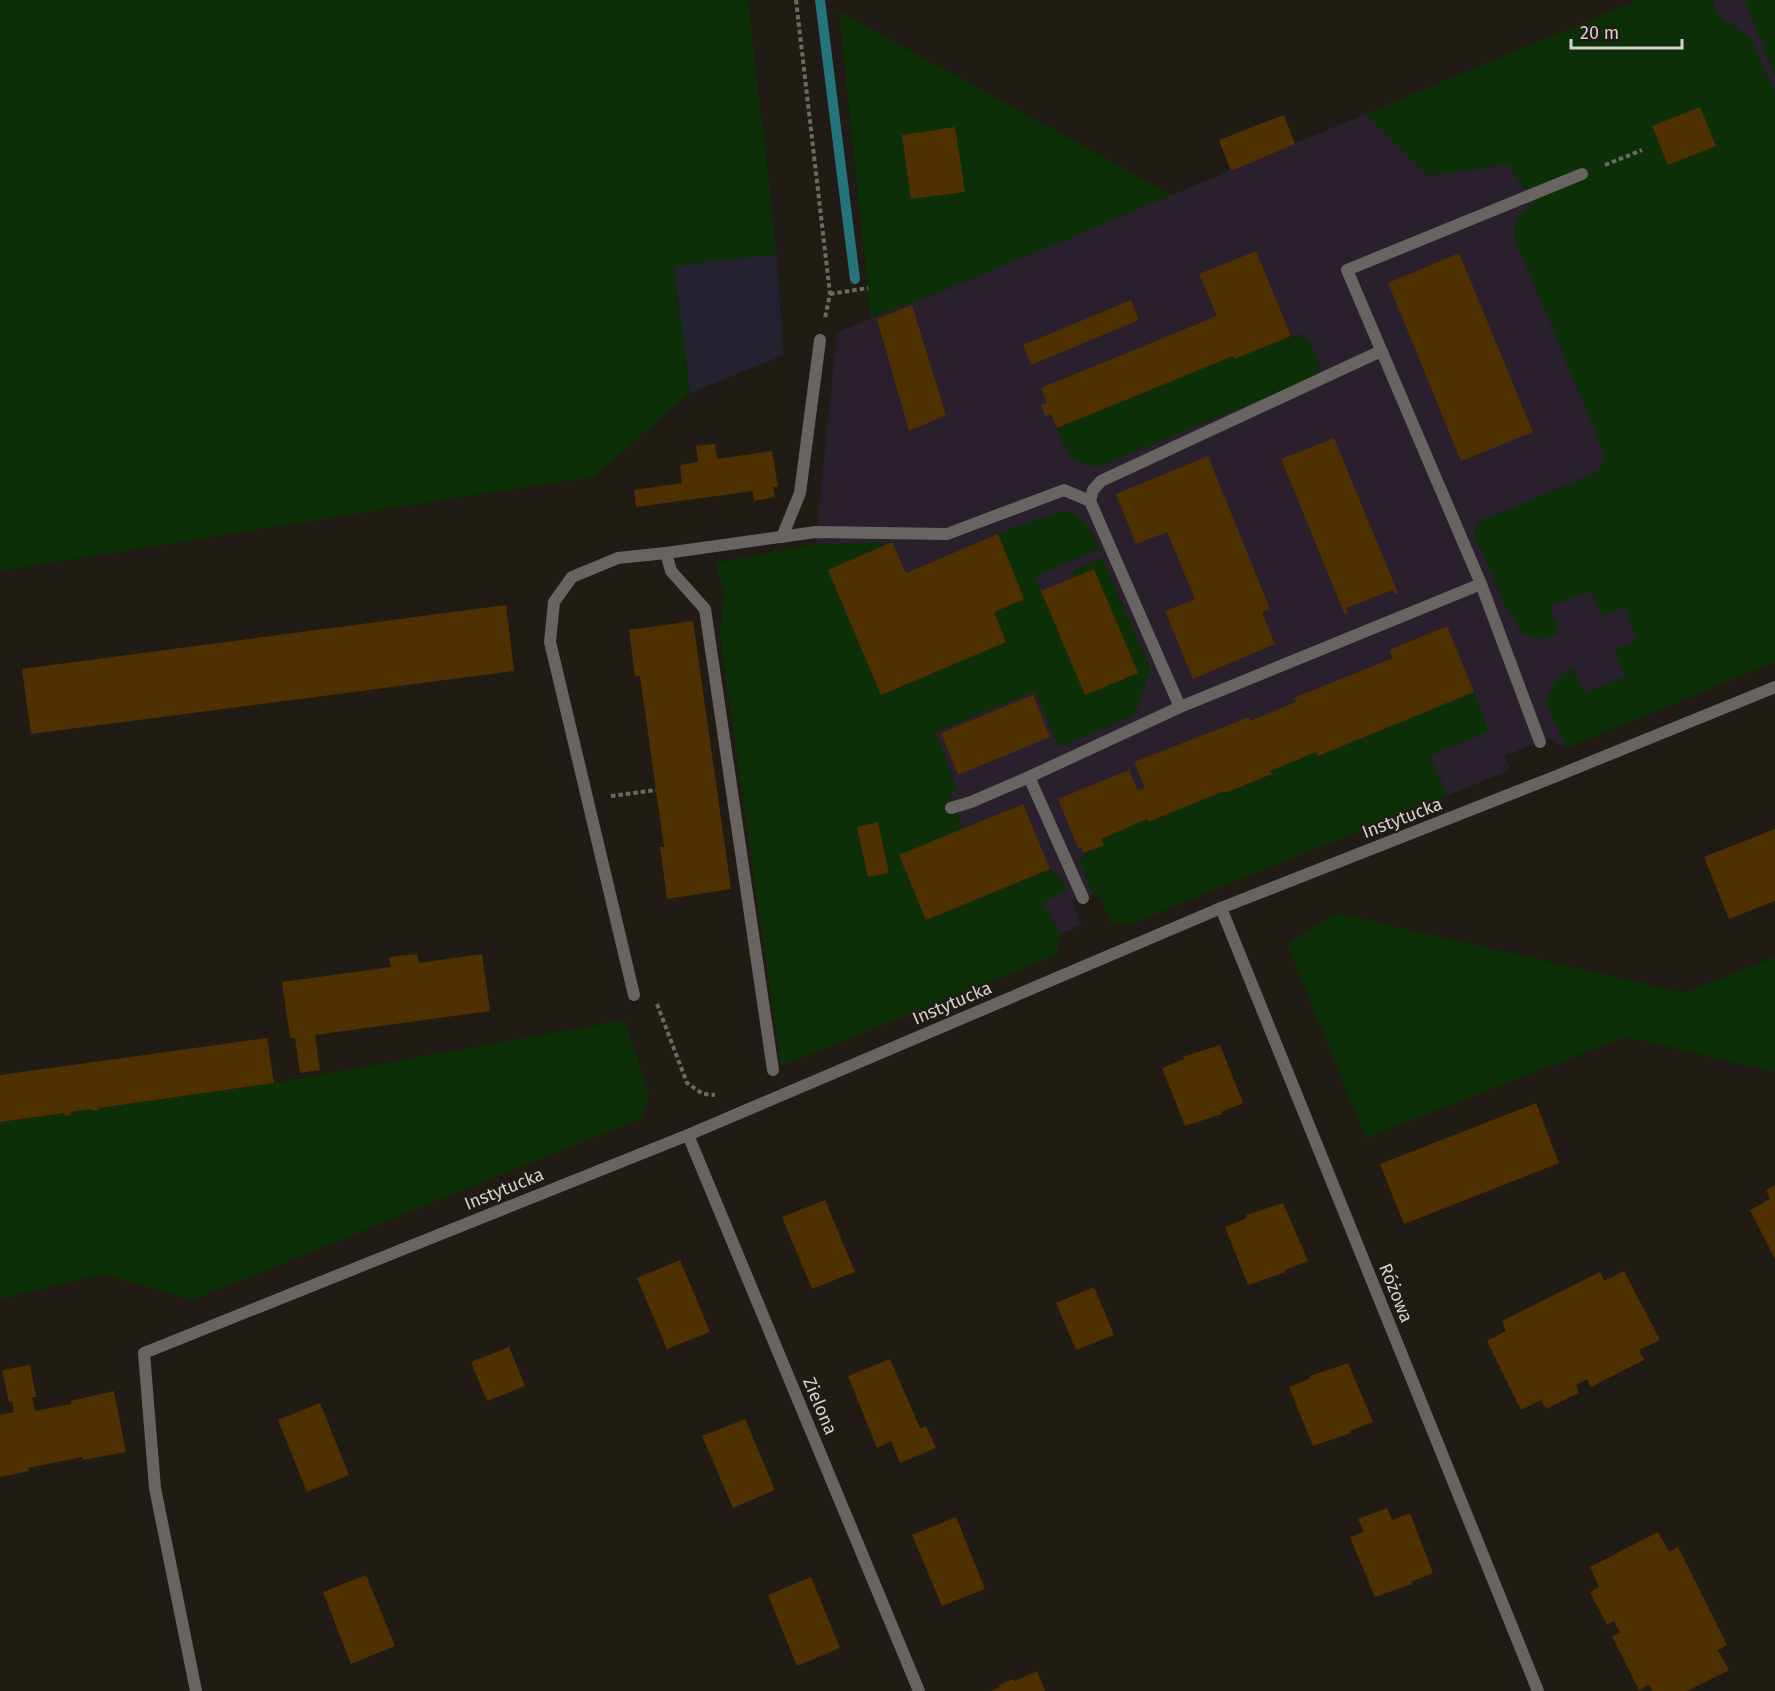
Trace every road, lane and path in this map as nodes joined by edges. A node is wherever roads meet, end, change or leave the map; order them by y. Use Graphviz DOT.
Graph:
graph roads {
  1 [pos="796,0"];
  2 [pos="1642,150"];
  3 [pos="1582,174"];
  4 [pos="868,288"];
  5 [pos="830,294"];
  6 [pos="820,340"];
  7 [pos="1381,351"];
  8 [pos="1090,501"];
  9 [pos="782,537"];
  10 [pos="666,553"];
  11 [pos="1480,584"];
  12 [pos="1775,687"];
  13 [pos="1180,707"];
  14 [pos="1539,742"];
  15 [pos="1029,777"];
  16 [pos="951,808"];
  17 [pos="1083,898"];
  18 [pos="1221,908"];
  19 [pos="634,995"];
  20 [pos="773,1070"];
  21 [pos="688,1134"];
  22 [pos="196,1691"];
  23 [pos="919,1691"];
  24 [pos="1538,1691"];
  1 -- 5 [label="path"];
  2 -- 3 [label="path"];
  3 -- 7 [label="street"];
  4 -- 5 [label="path"];
  5 -- 6 [label="path"];
  6 -- 9 [label="street"];
  7 -- 8 [label="street"];
  7 -- 11 [label="street"];
  8 -- 9 [label="street"];
  8 -- 13 [label="street"];
  9 -- 10 [label="street"];
  10 -- 19 [label="street"];
  10 -- 20 [label="street"];
  11 -- 13 [label="street"];
  11 -- 14 [label="street"];
  12 -- 18 [label="street, Instytucka"];
  13 -- 15 [label="street"];
  15 -- 16 [label="street"];
  15 -- 17 [label="street"];
  18 -- 21 [label="street, Instytucka"];
  18 -- 24 [label="street, Różowa"];
  21 -- 22 [label="street, Instytucka"];
  21 -- 23 [label="street, Zielona"];
}
